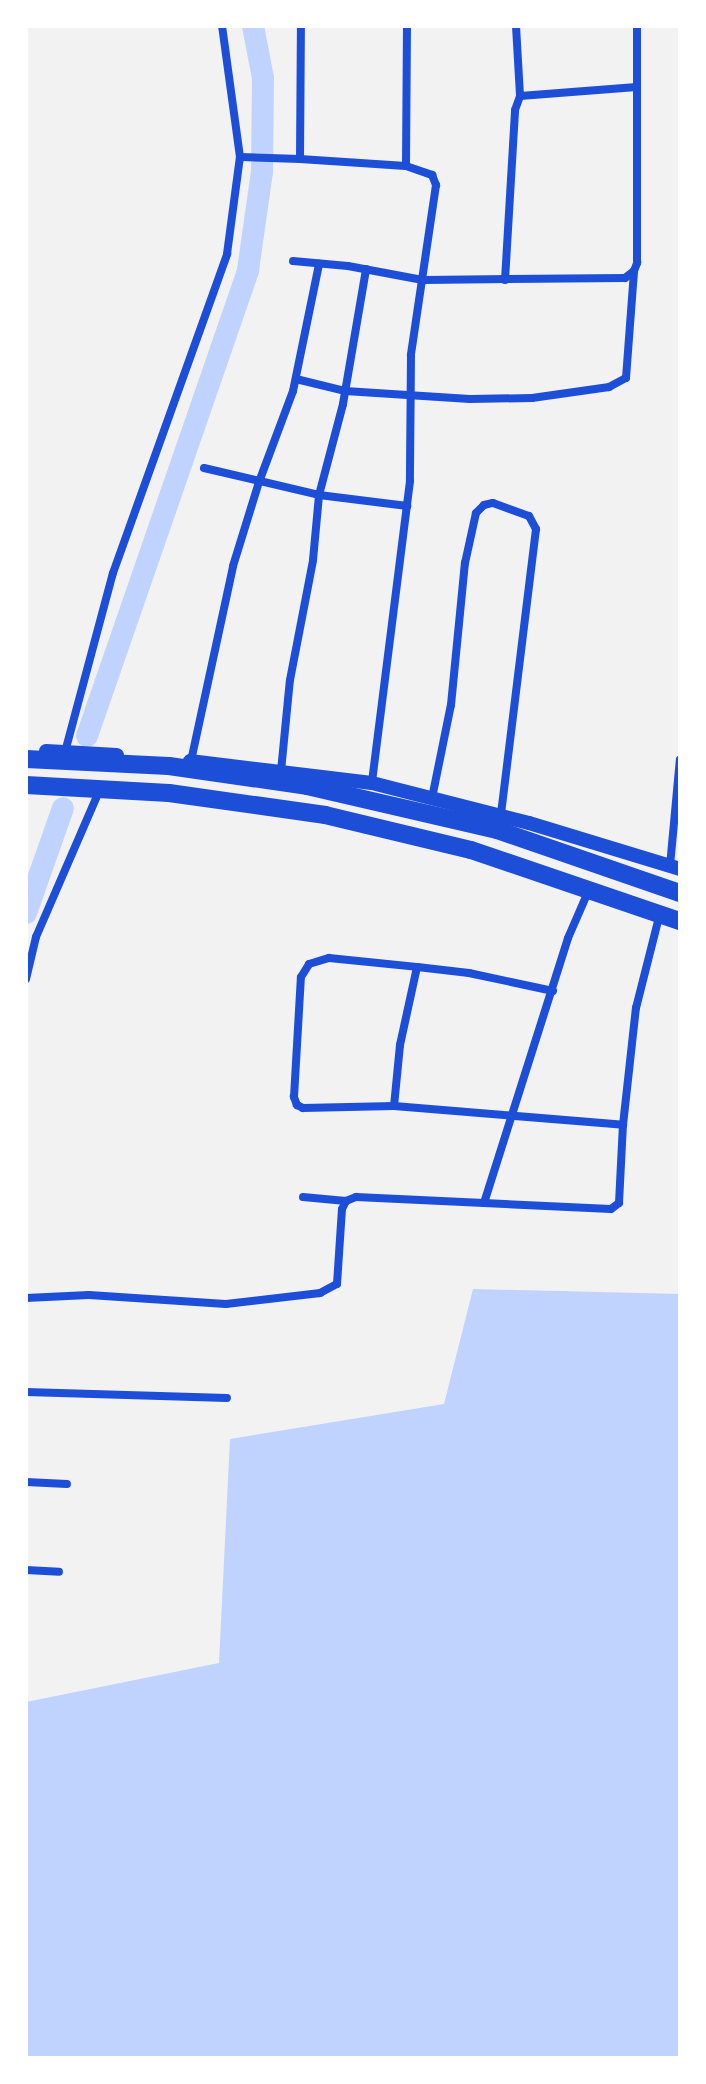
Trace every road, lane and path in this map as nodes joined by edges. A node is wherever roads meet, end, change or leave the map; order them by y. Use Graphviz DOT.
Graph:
graph roads {
  1 [pos="222,26"];
  2 [pos="301,26"];
  3 [pos="407,26"];
  4 [pos="516,26"];
  5 [pos="637,26"];
  6 [pos="637,87"];
  7 [pos="520,96"];
  8 [pos="240,157"];
  9 [pos="300,159"];
  10 [pos="406,166"];
  11 [pos="293,261"];
  12 [pos="319,264"];
  13 [pos="366,269"];
  14 [pos="634,271"];
  15 [pos="423,280"];
  16 [pos="505,280"];
  17 [pos="296,379"];
  18 [pos="345,391"];
  19 [pos="412,396"];
  20 [pos="204,468"];
  21 [pos="259,482"];
  22 [pos="319,495"];
  23 [pos="407,506"];
  24 [pos="26,751"];
  25 [pos="65,752"];
  26 [pos="26,759"];
  27 [pos="680,759"];
  28 [pos="191,761"];
  29 [pos="281,771"];
  30 [pos="372,783"];
  31 [pos="26,785"];
  32 [pos="26,792"];
  33 [pos="98,794"];
  34 [pos="432,798"];
  35 [pos="501,816"];
  36 [pos="675,868"];
  37 [pos="588,892"];
  38 [pos="680,893"];
  39 [pos="659,917"];
  40 [pos="680,923"];
  41 [pos="417,967"];
  42 [pos="26,979"];
  43 [pos="553,991"];
  44 [pos="394,1106"];
  45 [pos="510,1118"];
  46 [pos="623,1125"];
  47 [pos="303,1197"];
  48 [pos="346,1201"];
  49 [pos="484,1203"];
  50 [pos="26,1298"];
  51 [pos="26,1392"];
  52 [pos="227,1398"];
  53 [pos="26,1482"];
  54 [pos="67,1484"];
  55 [pos="26,1570"];
  56 [pos="59,1572"];
  1 -- 8 [label="street"];
  2 -- 9 [label="street"];
  3 -- 10 [label="street"];
  4 -- 7 [label="street"];
  5 -- 6 [label="street"];
  6 -- 7 [label="street"];
  6 -- 14 [label="street"];
  7 -- 16 [label="street"];
  8 -- 9 [label="street"];
  8 -- 25 [label="street"];
  9 -- 10 [label="street"];
  10 -- 15 [label="street"];
  11 -- 12 [label="street"];
  12 -- 13 [label="street"];
  12 -- 17 [label="street"];
  13 -- 15 [label="street"];
  13 -- 18 [label="street"];
  14 -- 16 [label="street"];
  14 -- 19 [label="street"];
  15 -- 16 [label="street"];
  15 -- 19 [label="street"];
  17 -- 18 [label="street"];
  17 -- 21 [label="street"];
  18 -- 19 [label="street"];
  18 -- 22 [label="street"];
  19 -- 23 [label="street"];
  20 -- 21 [label="street"];
  21 -- 22 [label="street"];
  21 -- 28 [label="street"];
  22 -- 23 [label="street"];
  22 -- 29 [label="street"];
  23 -- 30 [label="street"];
  24 -- 25 [label="main road"];
  25 -- 28 [label="main road"];
  26 -- 38 [label="highway"];
  27 -- 36 [label="street"];
  28 -- 29 [label="main road"];
  29 -- 30 [label="main road"];
  30 -- 34 [label="main road"];
  31 -- 40 [label="highway"];
  32 -- 33 [label="main road"];
  33 -- 37 [label="main road"];
  33 -- 42 [label="street"];
  34 -- 35 [label="main road"];
  34 -- 35 [label="street"];
  35 -- 36 [label="main road"];
  37 -- 39 [label="main road"];
  37 -- 43 [label="street"];
  39 -- 40 [label="main road"];
  39 -- 46 [label="street"];
  41 -- 43 [label="street"];
  41 -- 44 [label="street"];
  41 -- 44 [label="street"];
  43 -- 45 [label="street"];
  44 -- 45 [label="street"];
  45 -- 46 [label="street"];
  45 -- 49 [label="street"];
  46 -- 49 [label="street"];
  47 -- 48 [label="street"];
  48 -- 49 [label="street"];
  48 -- 50 [label="street"];
  51 -- 52 [label="street"];
  53 -- 54 [label="street"];
  55 -- 56 [label="street"];
}
